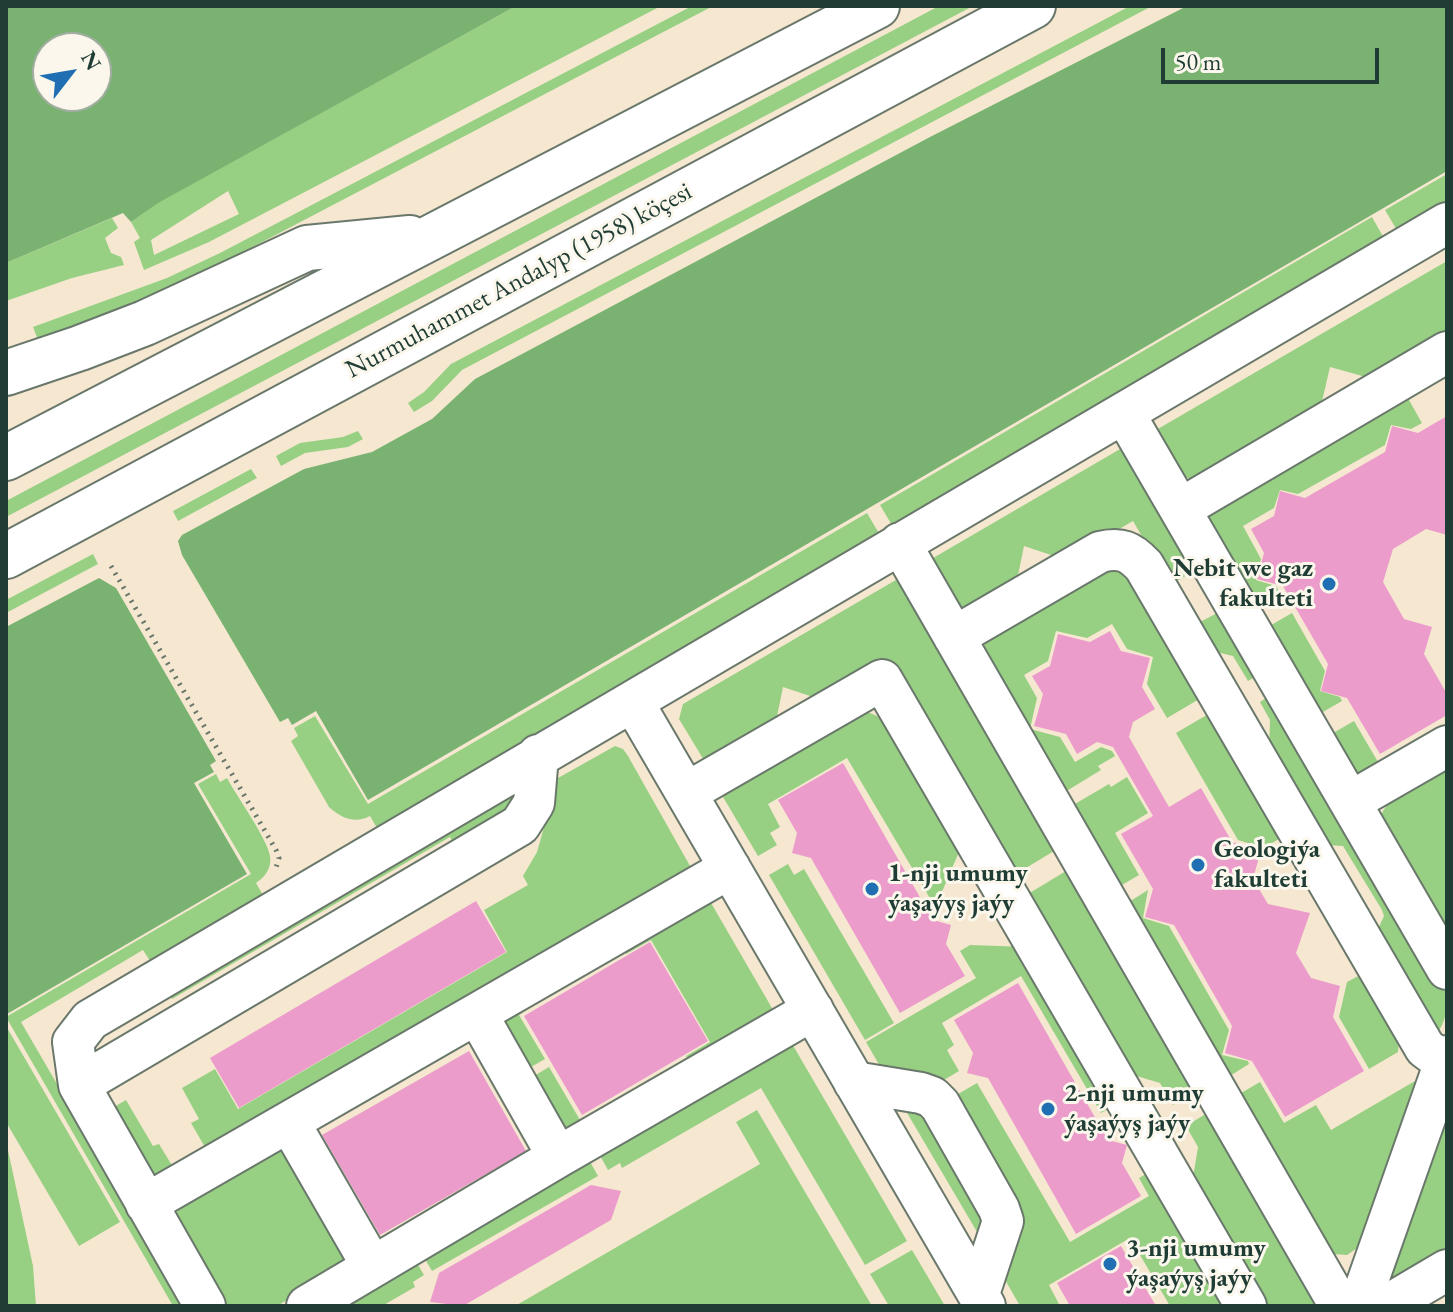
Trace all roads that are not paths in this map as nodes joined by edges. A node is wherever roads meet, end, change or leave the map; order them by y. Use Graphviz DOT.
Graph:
graph roads {
  1 [pos="877,6"];
  2 [pos="1033,6"];
  3 [pos="1447,223"];
  4 [pos="433,236"];
  5 [pos="1447,352"];
  6 [pos="6,373"];
  7 [pos="1124,413"];
  8 [pos="6,458"];
  9 [pos="1180,509"];
  10 [pos="900,543"];
  11 [pos="6,556"];
  12 [pos="954,637"];
  13 [pos="633,702"];
  14 [pos="1447,746"];
  15 [pos="686,793"];
  16 [pos="1350,802"];
  17 [pos="730,868"];
  18 [pos="1447,969"];
  19 [pos="813,1010"];
  20 [pos="477,1014"];
  21 [pos="1446,1059"];
  22 [pos="854,1082"];
  23 [pos="289,1122"];
  24 [pos="558,1157"];
  25 [pos="146,1204"];
  26 [pos="372,1266"];
  27 [pos="1447,1270"];
  28 [pos="982,1300"];
  29 [pos="205,1306"];
  30 [pos="307,1306"];
  31 [pos="1246,1306"];
  32 [pos="1340,1306"];
  33 [pos="1359,1306"];
  34 [pos="1386,1306"];
  1 -- 4 [label="main road"];
  2 -- 11 [label="main road, Nurmuhammet Andalyp (1958) köçesi"];
  3 -- 7 [label="lane"];
  4 -- 6 [label="main road"];
  4 -- 8 [label="main road"];
  5 -- 9 [label="lane"];
  7 -- 9 [label="lane"];
  7 -- 10 [label="lane"];
  9 -- 16 [label="lane"];
  10 -- 12 [label="lane"];
  10 -- 13 [label="lane"];
  12 -- 21 [label="lane"];
  12 -- 32 [label="lane"];
  13 -- 15 [label="lane"];
  13 -- 25 [label="lane"];
  14 -- 16 [label="lane"];
  15 -- 17 [label="lane"];
  15 -- 31 [label="lane"];
  16 -- 18 [label="lane"];
  17 -- 19 [label="lane"];
  17 -- 20 [label="lane"];
  19 -- 22 [label="lane"];
  19 -- 24 [label="lane"];
  20 -- 23 [label="lane"];
  20 -- 24 [label="lane"];
  21 -- 33 [label="lane"];
  22 -- 28 [label="lane"];
  22 -- 28 [label="lane"];
  23 -- 25 [label="lane"];
  23 -- 26 [label="lane"];
  24 -- 26 [label="lane"];
  25 -- 29 [label="lane"];
  26 -- 30 [label="lane"];
  27 -- 34 [label="lane"];
}
